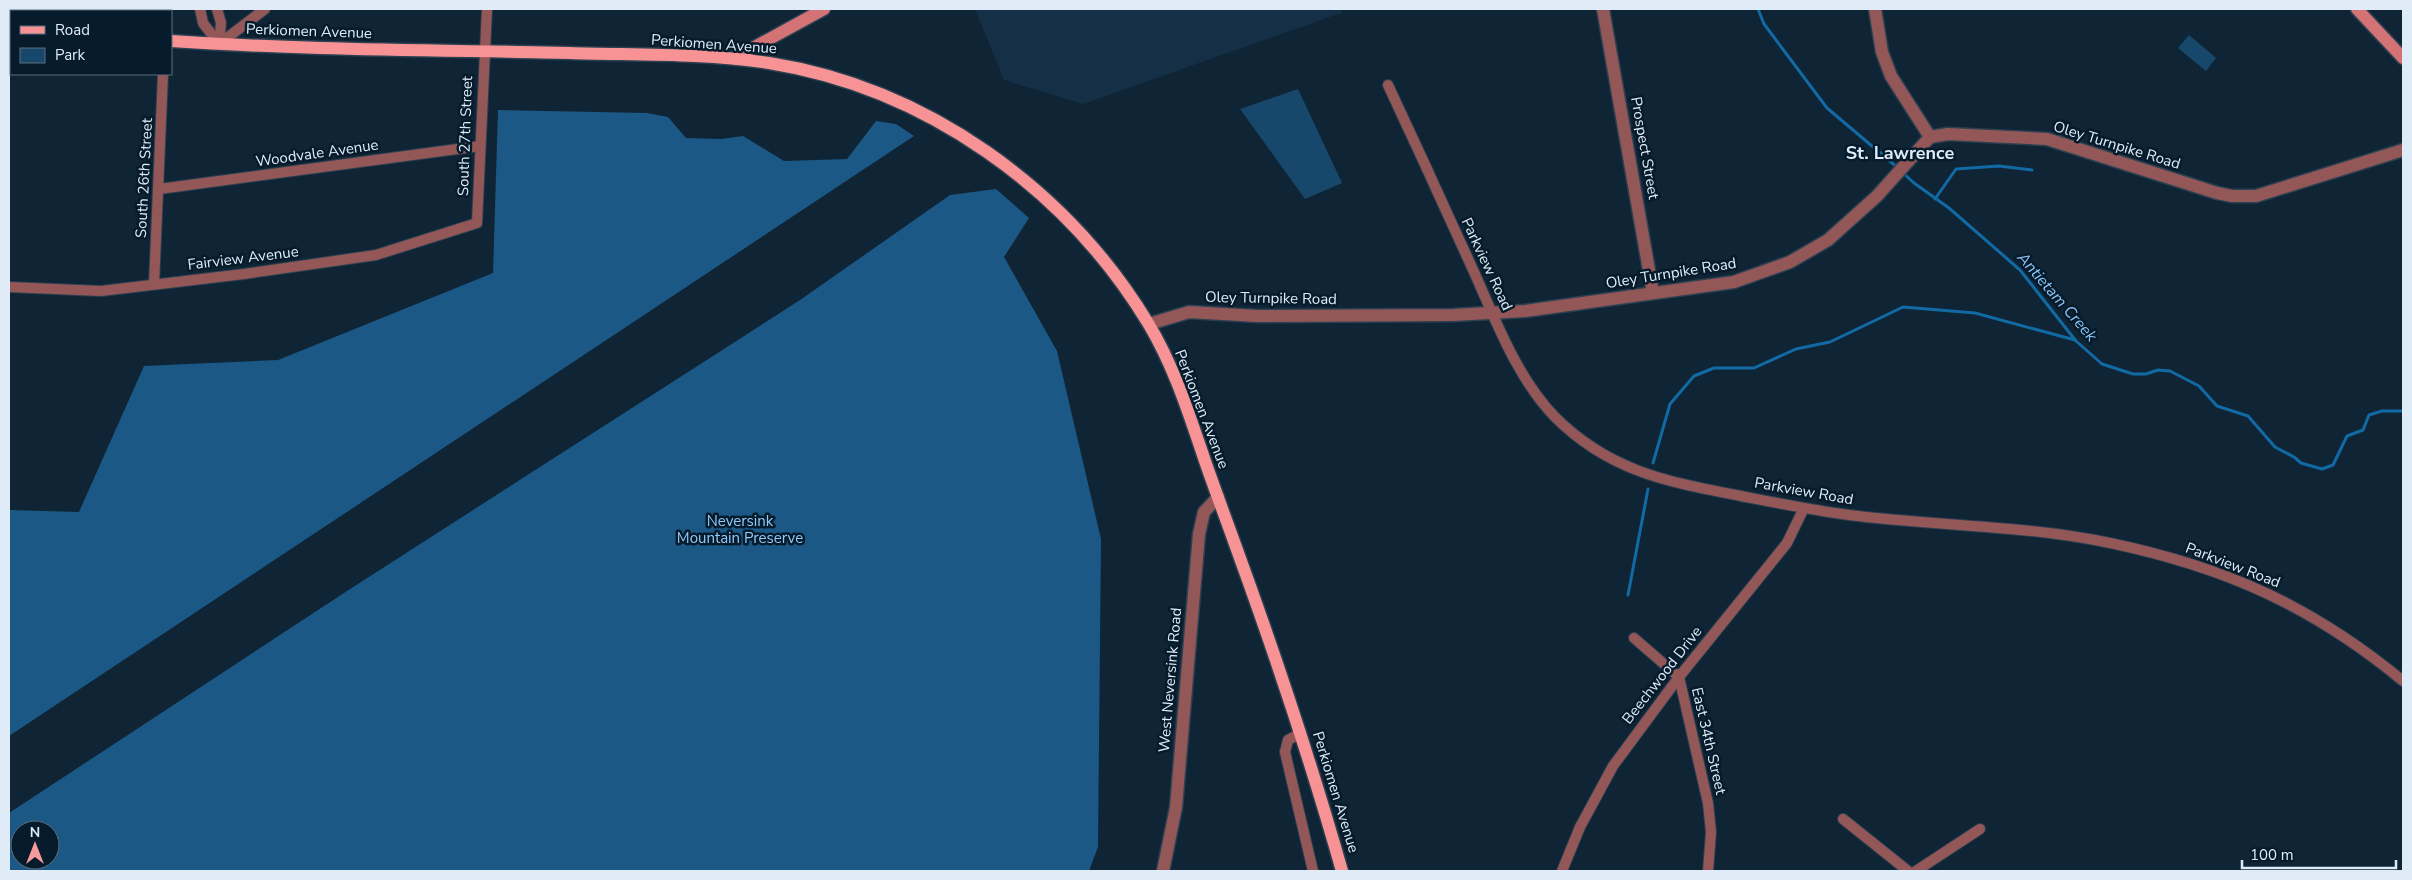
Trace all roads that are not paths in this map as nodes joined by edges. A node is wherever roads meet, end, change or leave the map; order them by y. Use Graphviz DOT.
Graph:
graph roads {
  1 [pos="200,9"];
  2 [pos="217,9"];
  3 [pos="266,9"];
  4 [pos="487,9"];
  5 [pos="824,9"];
  6 [pos="1603,9"];
  7 [pos="1875,9"];
  8 [pos="2357,9"];
  9 [pos="172,41"];
  10 [pos="219,44"];
  11 [pos="484,51"];
  12 [pos="2403,58"];
  13 [pos="736,59"];
  14 [pos="163,75"];
  15 [pos="1388,85"];
  16 [pos="1930,137"];
  17 [pos="480,146"];
  18 [pos="2403,150"];
  19 [pos="159,189"];
  20 [pos="477,223"];
  21 [pos="154,284"];
  22 [pos="9,287"];
  23 [pos="1653,293"];
  24 [pos="1493,313"];
  25 [pos="1149,324"];
  26 [pos="1218,497"];
  27 [pos="1804,508"];
  28 [pos="1634,638"];
  29 [pos="1679,677"];
  30 [pos="2403,681"];
  31 [pos="1301,733"];
  32 [pos="1843,819"];
  33 [pos="1980,829"];
  34 [pos="1163,871"];
  35 [pos="1313,871"];
  36 [pos="1342,871"];
  37 [pos="1562,871"];
  38 [pos="1708,871"];
  39 [pos="1908,871"];
  40 [pos="1916,871"];
  1 -- 10 [label="street"];
  2 -- 10 [label="street"];
  3 -- 10 [label="street"];
  4 -- 11 [label="street, South 27th Street"];
  5 -- 13 [label="main road"];
  6 -- 23 [label="street, Prospect Street"];
  7 -- 16 [label="street"];
  8 -- 12 [label="main road"];
  9 -- 10 [label="main road, Perkiomen Avenue"];
  10 -- 11 [label="main road, Perkiomen Avenue"];
  11 -- 13 [label="main road, Perkiomen Avenue"];
  11 -- 17 [label="street, South 27th Street"];
  13 -- 25 [label="main road, Perkiomen Avenue"];
  14 -- 19 [label="street, South 26th Street"];
  15 -- 24 [label="street, Parkview Road"];
  16 -- 18 [label="street, Oley Turnpike Road"];
  16 -- 23 [label="street, Oley Turnpike Road"];
  17 -- 19 [label="street, Woodvale Avenue"];
  17 -- 20 [label="street, South 27th Street"];
  19 -- 21 [label="street, South 26th Street"];
  20 -- 21 [label="street, Fairview Avenue"];
  21 -- 22 [label="street, Fairview Avenue"];
  23 -- 24 [label="street, Oley Turnpike Road"];
  24 -- 25 [label="street, Oley Turnpike Road"];
  24 -- 27 [label="street, Parkview Road"];
  25 -- 26 [label="main road, Perkiomen Avenue"];
  26 -- 31 [label="main road, Perkiomen Avenue"];
  26 -- 34 [label="street, West Neversink Road"];
  27 -- 29 [label="street, Beechwood Drive"];
  27 -- 30 [label="street, Parkview Road"];
  28 -- 29 [label="street, East 34th Street"];
  29 -- 37 [label="street, Beechwood Drive"];
  29 -- 38 [label="street, East 34th Street"];
  31 -- 35 [label="street"];
  31 -- 36 [label="main road, Perkiomen Avenue"];
  32 -- 39 [label="street"];
  33 -- 40 [label="street"];
}
